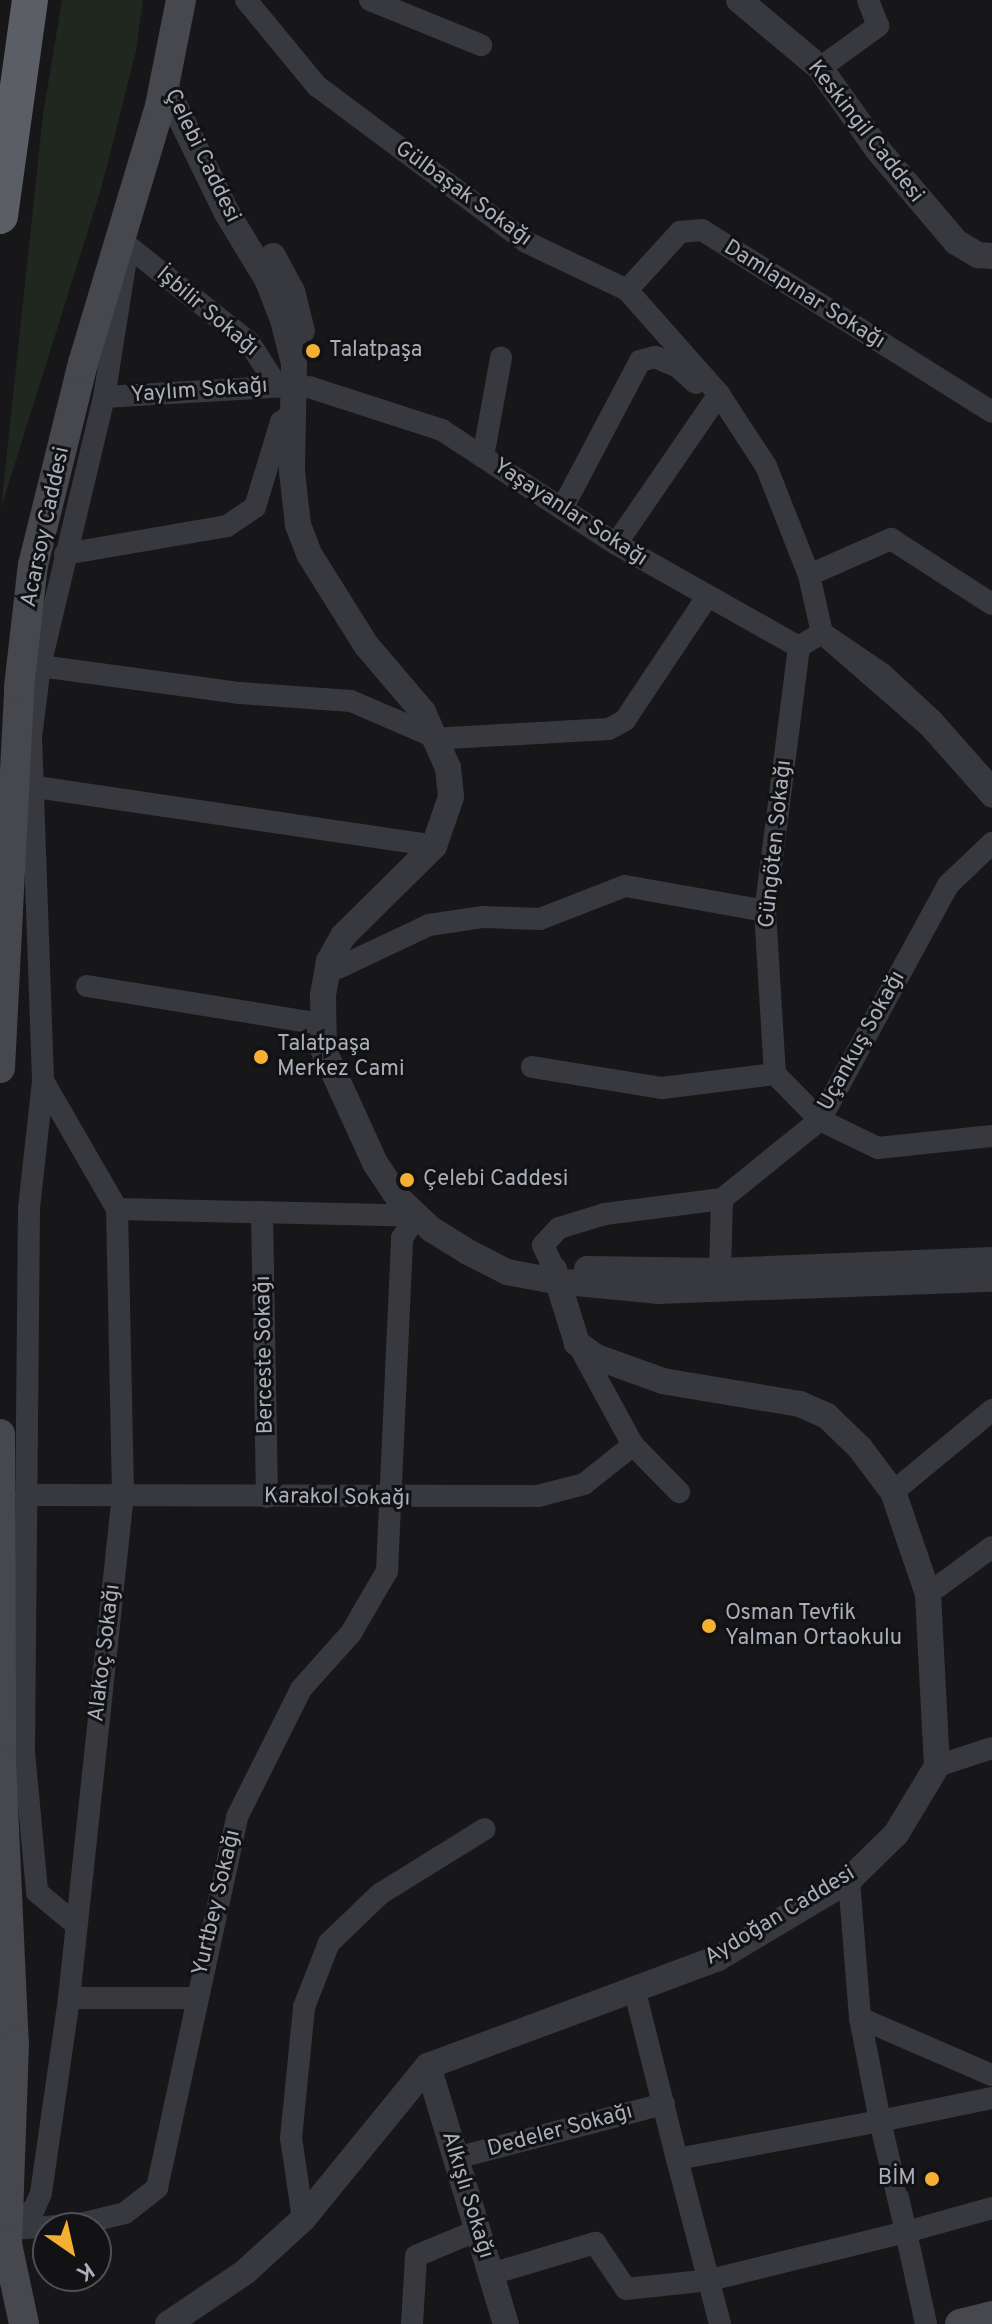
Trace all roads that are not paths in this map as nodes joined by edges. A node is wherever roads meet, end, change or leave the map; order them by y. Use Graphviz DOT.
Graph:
graph roads {
  1 [pos="30,0"];
  2 [pos="160,0"];
  3 [pos="181,0"];
  4 [pos="246,0"];
  5 [pos="370,0"];
  6 [pos="739,0"];
  7 [pos="868,0"];
  8 [pos="481,45"];
  9 [pos="820,68"];
  10 [pos="156,79"];
  11 [pos="0,216"];
  12 [pos="992,256"];
  13 [pos="627,290"];
  14 [pos="501,358"];
  15 [pos="293,386"];
  16 [pos="104,397"];
  17 [pos="717,397"];
  18 [pos="992,412"];
  19 [pos="294,413"];
  20 [pos="483,457"];
  21 [pos="562,509"];
  22 [pos="616,544"];
  23 [pos="65,554"];
  24 [pos="809,575"];
  25 [pos="707,597"];
  26 [pos="992,604"];
  27 [pos="822,633"];
  28 [pos="799,647"];
  29 [pos="32,683"];
  30 [pos="0,717"];
  31 [pos="443,738"];
  32 [pos="36,787"];
  33 [pos="992,788"];
  34 [pos="992,797"];
  35 [pos="992,843"];
  36 [pos="440,847"];
  37 [pos="765,911"];
  38 [pos="333,967"];
  39 [pos="87,986"];
  40 [pos="328,1024"];
  41 [pos="532,1067"];
  42 [pos="0,1068"];
  43 [pos="775,1074"];
  44 [pos="43,1081"];
  45 [pos="820,1120"];
  46 [pos="992,1136"];
  47 [pos="722,1199"];
  48 [pos="117,1209"];
  49 [pos="422,1211"];
  50 [pos="262,1212"];
  51 [pos="992,1260"];
  52 [pos="720,1271"];
  53 [pos="555,1275"];
  54 [pos="992,1279"];
  55 [pos="577,1343"];
  56 [pos="992,1410"];
  57 [pos="0,1434"];
  58 [pos="633,1445"];
  59 [pos="679,1492"];
  60 [pos="893,1492"];
  61 [pos="123,1494"];
  62 [pos="26,1495"];
  63 [pos="267,1497"];
  64 [pos="394,1499"];
  65 [pos="992,1547"];
  66 [pos="928,1594"];
  67 [pos="992,1748"];
  68 [pos="937,1766"];
  69 [pos="485,1829"];
  70 [pos="849,1880"];
  71 [pos="74,1923"];
  72 [pos="634,1988"];
  73 [pos="69,1998"];
  74 [pos="194,1998"];
  75 [pos="860,2018"];
  76 [pos="428,2066"];
  77 [pos="992,2075"];
  78 [pos="992,2098"];
  79 [pos="664,2104"];
  80 [pos="880,2121"];
  81 [pos="456,2158"];
  82 [pos="677,2159"];
  83 [pos="992,2208"];
  84 [pos="303,2219"];
  85 [pos="4,2229"];
  86 [pos="478,2230"];
  87 [pos="906,2232"];
  88 [pos="491,2274"];
  89 [pos="710,2280"];
  90 [pos="0,2300"];
  91 [pos="992,2316"];
  92 [pos="8,2324"];
  93 [pos="24,2324"];
  94 [pos="168,2324"];
  95 [pos="412,2324"];
  96 [pos="506,2324"];
  97 [pos="720,2324"];
  98 [pos="926,2324"];
  99 [pos="960,2324"];
  1 -- 11 [label="highway"];
  2 -- 10 [label="main road, Acarsoy Caddesi"];
  3 -- 10 [label="main road, Acarsoy Caddesi"];
  4 -- 13 [label="street, Gülbaşak Sokağı"];
  5 -- 8 [label="street"];
  6 -- 9 [label="street, Keskingil Caddesi"];
  7 -- 9 [label="street"];
  9 -- 12 [label="street, Keskingil Caddesi"];
  10 -- 15 [label="street, Çelebi Caddesi"];
  10 -- 29 [label="main road, Acarsoy Caddesi"];
  10 -- 30 [label="main road, Acarsoy Caddesi"];
  13 -- 17 [label="street, Gülbaşak Sokağı"];
  13 -- 18 [label="street, Damlapınar Sokağı"];
  14 -- 20 [label="street"];
  15 -- 16 [label="street, Yaylım Sokağı"];
  15 -- 16 [label="street, İşbilir Sokağı"];
  15 -- 19 [label="street, Çelebi Caddesi"];
  15 -- 20 [label="street, Yaşayanlar Sokağı"];
  15 -- 31 [label="street, Çelebi Caddesi"];
  16 -- 23 [label="street"];
  17 -- 21 [label="street"];
  17 -- 22 [label="street"];
  17 -- 24 [label="street, Gülbaşak Sokağı"];
  19 -- 23 [label="street"];
  19 -- 31 [label="street, Çelebi Caddesi"];
  20 -- 21 [label="street, Yaşayanlar Sokağı"];
  21 -- 22 [label="street, Yaşayanlar Sokağı"];
  22 -- 25 [label="street, Yaşayanlar Sokağı"];
  23 -- 29 [label="street"];
  24 -- 26 [label="street"];
  24 -- 27 [label="street, Gülbaşak Sokağı"];
  25 -- 28 [label="street, Yaşayanlar Sokağı"];
  25 -- 31 [label="street"];
  27 -- 28 [label="street"];
  27 -- 33 [label="street"];
  27 -- 34 [label="street"];
  28 -- 37 [label="street, Güngöten Sokağı"];
  29 -- 31 [label="street"];
  29 -- 32 [label="street"];
  29 -- 42 [label="main road, Acarsoy Caddesi"];
  31 -- 36 [label="street, Çelebi Caddesi"];
  32 -- 36 [label="street"];
  32 -- 44 [label="street"];
  35 -- 45 [label="street, Uçankuş Sokağı"];
  36 -- 38 [label="street, Çelebi Caddesi"];
  37 -- 38 [label="street"];
  37 -- 43 [label="street, Güngöten Sokağı"];
  38 -- 40 [label="street, Çelebi Caddesi"];
  39 -- 40 [label="street"];
  40 -- 49 [label="street, Çelebi Caddesi"];
  41 -- 43 [label="street"];
  43 -- 45 [label="street"];
  44 -- 48 [label="street, Alakoç Sokağı"];
  44 -- 62 [label="street"];
  45 -- 46 [label="street"];
  45 -- 47 [label="street, Uçankuş Sokağı"];
  47 -- 52 [label="street"];
  47 -- 53 [label="street"];
  48 -- 50 [label="street"];
  48 -- 61 [label="street, Alakoç Sokağı"];
  49 -- 50 [label="street"];
  49 -- 53 [label="street, Çelebi Caddesi"];
  49 -- 64 [label="street, Yurtbey Sokağı"];
  50 -- 63 [label="street, Berceste Sokağı"];
  51 -- 52 [label="street, Çelebi Caddesi"];
  52 -- 53 [label="street, Çelebi Caddesi"];
  53 -- 54 [label="street, Çelebi Caddesi"];
  53 -- 55 [label="street"];
  55 -- 58 [label="street"];
  55 -- 60 [label="street"];
  56 -- 60 [label="street"];
  57 -- 85 [label="main road"];
  58 -- 59 [label="street"];
  58 -- 64 [label="street, Karakol Sokağı"];
  60 -- 66 [label="street"];
  61 -- 62 [label="street, Karakol Sokağı"];
  61 -- 63 [label="street, Karakol Sokağı"];
  61 -- 71 [label="street, Alakoç Sokağı"];
  62 -- 71 [label="street"];
  63 -- 64 [label="street, Karakol Sokağı"];
  64 -- 74 [label="street, Yurtbey Sokağı"];
  65 -- 66 [label="street"];
  66 -- 68 [label="street"];
  67 -- 68 [label="street"];
  68 -- 70 [label="street, Aydoğan Caddesi"];
  69 -- 84 [label="street"];
  70 -- 72 [label="street, Aydoğan Caddesi"];
  70 -- 75 [label="street"];
  71 -- 73 [label="street, Alakoç Sokağı"];
  72 -- 76 [label="street, Aydoğan Caddesi"];
  72 -- 79 [label="street"];
  73 -- 74 [label="street"];
  73 -- 85 [label="street, Alakoç Sokağı"];
  74 -- 85 [label="street, Yurtbey Sokağı"];
  75 -- 77 [label="street"];
  75 -- 80 [label="street"];
  76 -- 81 [label="street, Alkışlı Sokağı"];
  76 -- 84 [label="street"];
  78 -- 80 [label="street"];
  79 -- 81 [label="street, Dedeler Sokağı"];
  79 -- 82 [label="street"];
  80 -- 82 [label="street"];
  80 -- 87 [label="street"];
  81 -- 86 [label="street, Alkışlı Sokağı"];
  82 -- 89 [label="street"];
  83 -- 87 [label="street"];
  84 -- 94 [label="street"];
  85 -- 93 [label="main road"];
  86 -- 88 [label="street, Alkışlı Sokağı"];
  86 -- 95 [label="street"];
  87 -- 89 [label="street"];
  87 -- 98 [label="street"];
  88 -- 89 [label="street"];
  88 -- 96 [label="street, Alkışlı Sokağı"];
  89 -- 97 [label="street"];
  90 -- 92 [label="main road"];
  91 -- 99 [label="main road"];
}
